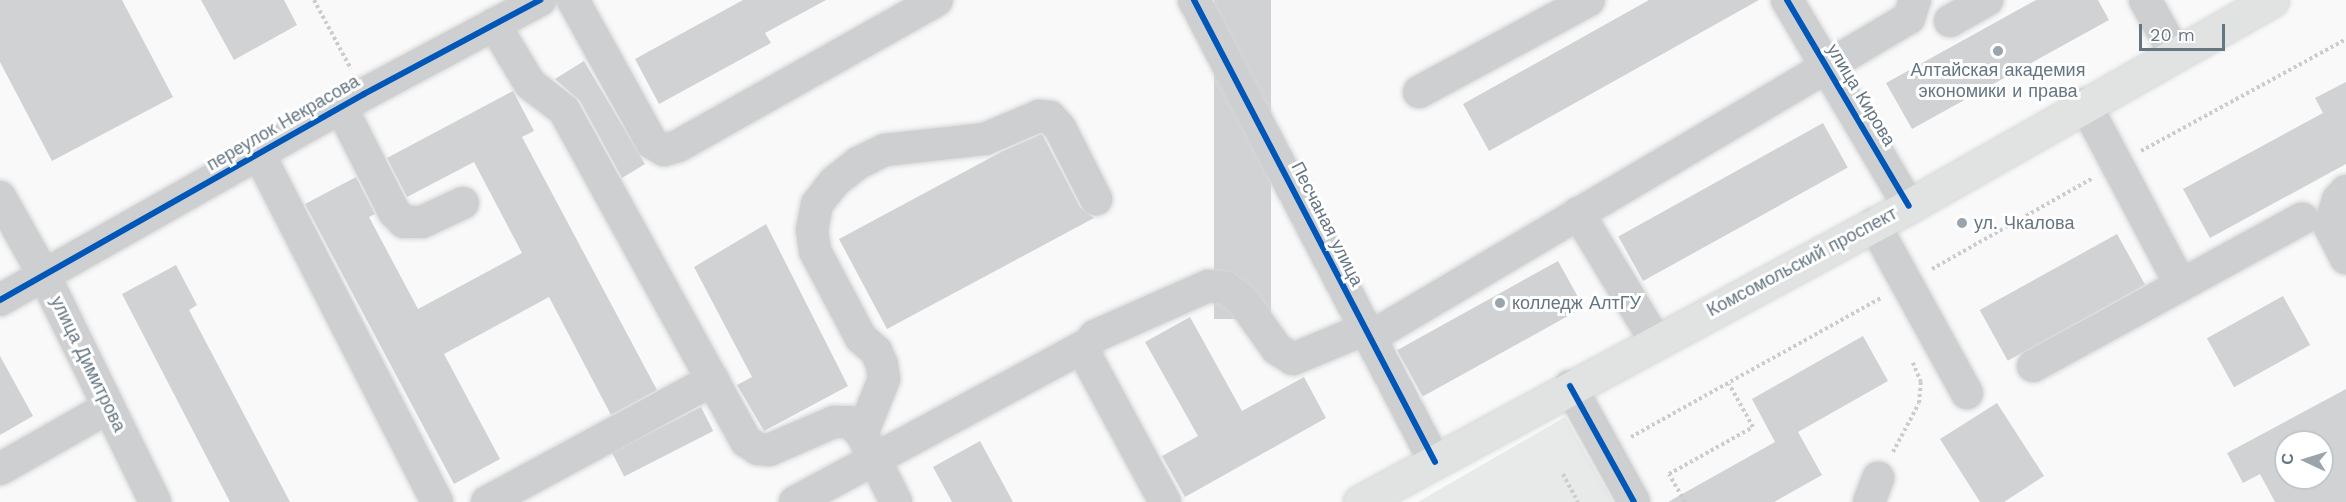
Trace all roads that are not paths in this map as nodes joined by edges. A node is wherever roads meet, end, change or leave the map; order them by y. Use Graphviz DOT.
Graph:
graph roads {
  1 [pos="573,0"];
  2 [pos="937,0"];
  3 [pos="1194,0"];
  4 [pos="1589,0"];
  5 [pos="1787,0"];
  6 [pos="1915,0"];
  7 [pos="1988,0"];
  8 [pos="2145,0"];
  9 [pos="2272,0"];
  10 [pos="529,3"];
  11 [pos="1950,21"];
  12 [pos="494,24"];
  13 [pos="2175,53"];
  14 [pos="1828,69"];
  15 [pos="1419,92"];
  16 [pos="352,100"];
  17 [pos="2085,105"];
  18 [pos="259,154"];
  19 [pos="2346,191"];
  20 [pos="0,197"];
  21 [pos="1096,199"];
  22 [pos="463,203"];
  23 [pos="1909,206"];
  24 [pos="1578,213"];
  25 [pos="2302,219"];
  26 [pos="1874,224"];
  27 [pos="2346,258"];
  28 [pos="45,277"];
  29 [pos="2181,285"];
  30 [pos="0,300"];
  31 [pos="1367,334"];
  32 [pos="1655,340"];
  33 [pos="1087,345"];
  34 [pos="2033,366"];
  35 [pos="713,380"];
  36 [pos="1570,386"];
  37 [pos="1967,393"];
  38 [pos="109,407"];
  39 [pos="869,446"];
  40 [pos="1435,462"];
  41 [pos="0,469"];
  42 [pos="155,502"];
  43 [pos="437,502"];
  44 [pos="486,502"];
  45 [pos="795,502"];
  46 [pos="896,502"];
  47 [pos="1165,502"];
  48 [pos="1360,502"];
  49 [pos="1635,502"];
  1 -- 2 [label="street"];
  3 -- 31 [label="street, Песчаная улица"];
  4 -- 15 [label="street"];
  5 -- 14 [label="street, улица Кирова"];
  6 -- 14 [label="street"];
  7 -- 11 [label="street"];
  8 -- 13 [label="street"];
  9 -- 13 [label="main road, Комсомольский проспект"];
  10 -- 12 [label="street, переулок Некрасова"];
  12 -- 16 [label="street, переулок Некрасова"];
  12 -- 35 [label="street"];
  13 -- 17 [label="main road, Комсомольский проспект"];
  14 -- 23 [label="street, улица Кирова"];
  14 -- 24 [label="street"];
  16 -- 18 [label="street, переулок Некрасова"];
  16 -- 22 [label="street"];
  17 -- 23 [label="main road, Комсомольский проспект"];
  17 -- 29 [label="street"];
  18 -- 28 [label="street, переулок Некрасова"];
  18 -- 43 [label="street"];
  19 -- 27 [label="street"];
  20 -- 28 [label="street, улица Димитрова"];
  21 -- 39 [label="street"];
  23 -- 26 [label="main road, Комсомольский проспект"];
  24 -- 31 [label="street"];
  24 -- 32 [label="street"];
  25 -- 29 [label="street"];
  26 -- 32 [label="main road, Комсомольский проспект"];
  26 -- 37 [label="street"];
  28 -- 30 [label="street, переулок Некрасова"];
  28 -- 38 [label="street, улица Димитрова"];
  29 -- 34 [label="street"];
  31 -- 33 [label="street"];
  31 -- 40 [label="street, Песчаная улица"];
  32 -- 36 [label="main road, Комсомольский проспект"];
  33 -- 39 [label="street"];
  33 -- 47 [label="street"];
  35 -- 39 [label="street"];
  35 -- 44 [label="street"];
  36 -- 40 [label="main road, Комсомольский проспект"];
  36 -- 49 [label="street"];
  38 -- 41 [label="street"];
  38 -- 42 [label="street, улица Димитрова"];
  39 -- 45 [label="street"];
  39 -- 46 [label="street"];
  40 -- 48 [label="main road, Комсомольский проспект"];
}
